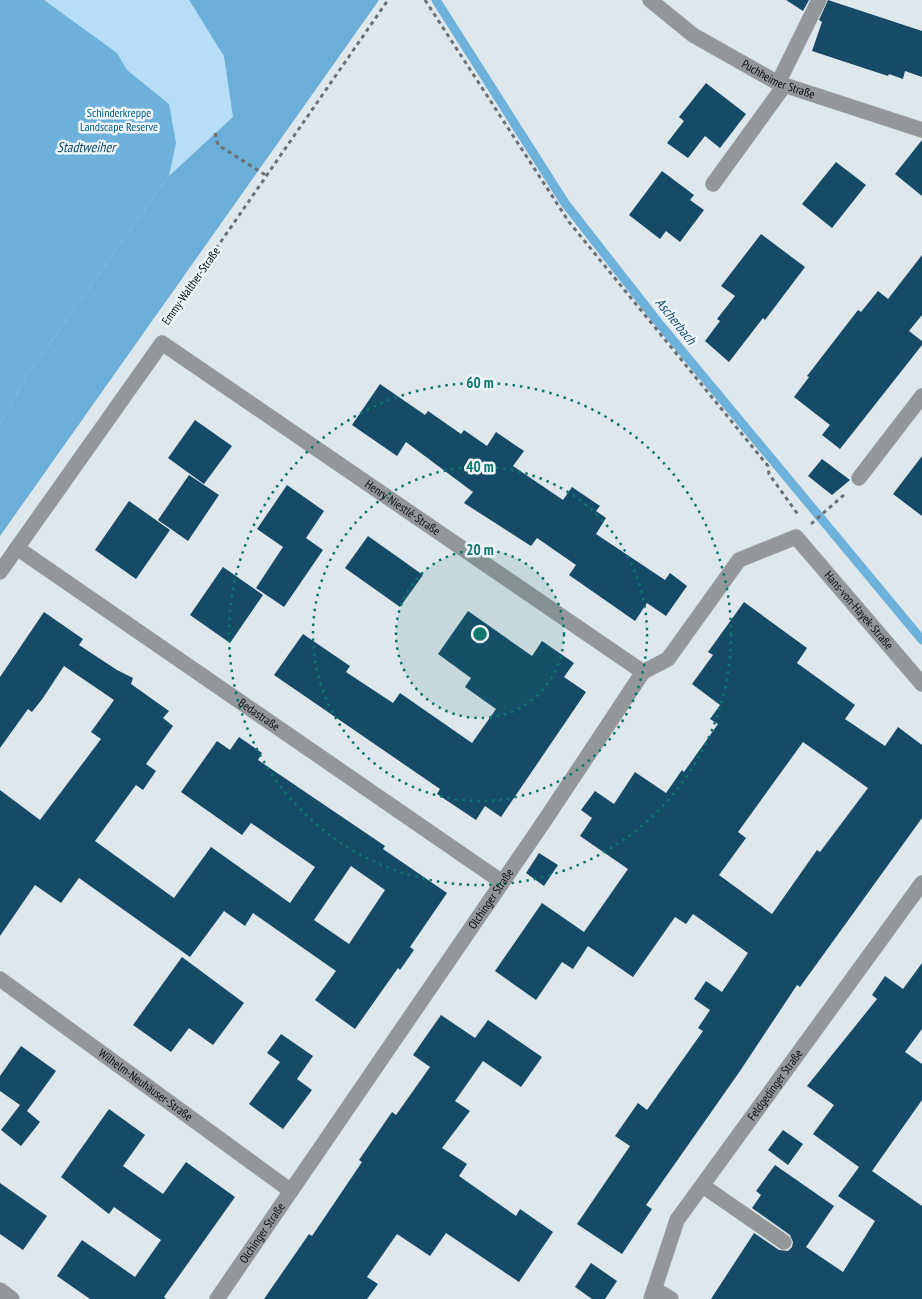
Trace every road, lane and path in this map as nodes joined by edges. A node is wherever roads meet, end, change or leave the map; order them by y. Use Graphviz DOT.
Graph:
graph roads {
  1 [pos="388,0"];
  2 [pos="425,0"];
  3 [pos="650,0"];
  4 [pos="819,0"];
  5 [pos="781,84"];
  6 [pos="922,130"];
  7 [pos="216,133"];
  8 [pos="267,176"];
  9 [pos="712,184"];
  10 [pos="162,343"];
  11 [pos="922,396"];
  12 [pos="859,478"];
  13 [pos="836,504"];
  14 [pos="803,522"];
  15 [pos="802,532"];
  16 [pos="17,548"];
  17 [pos="0,572"];
  18 [pos="643,672"];
  19 [pos="922,684"];
  20 [pos="502,882"];
  21 [pos="922,883"];
  22 [pos="0,979"];
  23 [pos="703,1186"];
  24 [pos="291,1191"];
  25 [pos="784,1242"];
  26 [pos="0,1290"];
  27 [pos="652,1294"];
  28 [pos="12,1299"];
  29 [pos="217,1299"];
  30 [pos="671,1299"];
  1 -- 8 [label="path, Emmy-Walther-Straße"];
  2 -- 14 [label="path"];
  3 -- 5 [label="street, Puchheimer Straße"];
  4 -- 5 [label="street"];
  5 -- 6 [label="street, Puchheimer Straße"];
  5 -- 9 [label="street"];
  7 -- 8 [label="path"];
  8 -- 10 [label="path, Emmy-Walther-Straße"];
  10 -- 16 [label="street, Emmy-Walther-Straße"];
  10 -- 18 [label="street, Henry-Niestlé-Straße"];
  11 -- 12 [label="street"];
  13 -- 15 [label="path"];
  15 -- 18 [label="street, Olchinger Straße"];
  15 -- 19 [label="street, Hans-von-Hayek-Straße"];
  16 -- 17 [label="street, Emmy-Walther-Straße"];
  16 -- 20 [label="street, Bedastraße"];
  18 -- 20 [label="street, Olchinger Straße"];
  20 -- 24 [label="street, Olchinger Straße"];
  21 -- 23 [label="street, Feldgedinger Straße"];
  22 -- 24 [label="street, Wilhelm-Neuhäuser-Straße"];
  23 -- 25 [label="street"];
  23 -- 27 [label="street, Feldgedinger Straße"];
  24 -- 29 [label="street, Olchinger Straße"];
  26 -- 28 [label="street"];
  27 -- 30 [label="street"];
}
